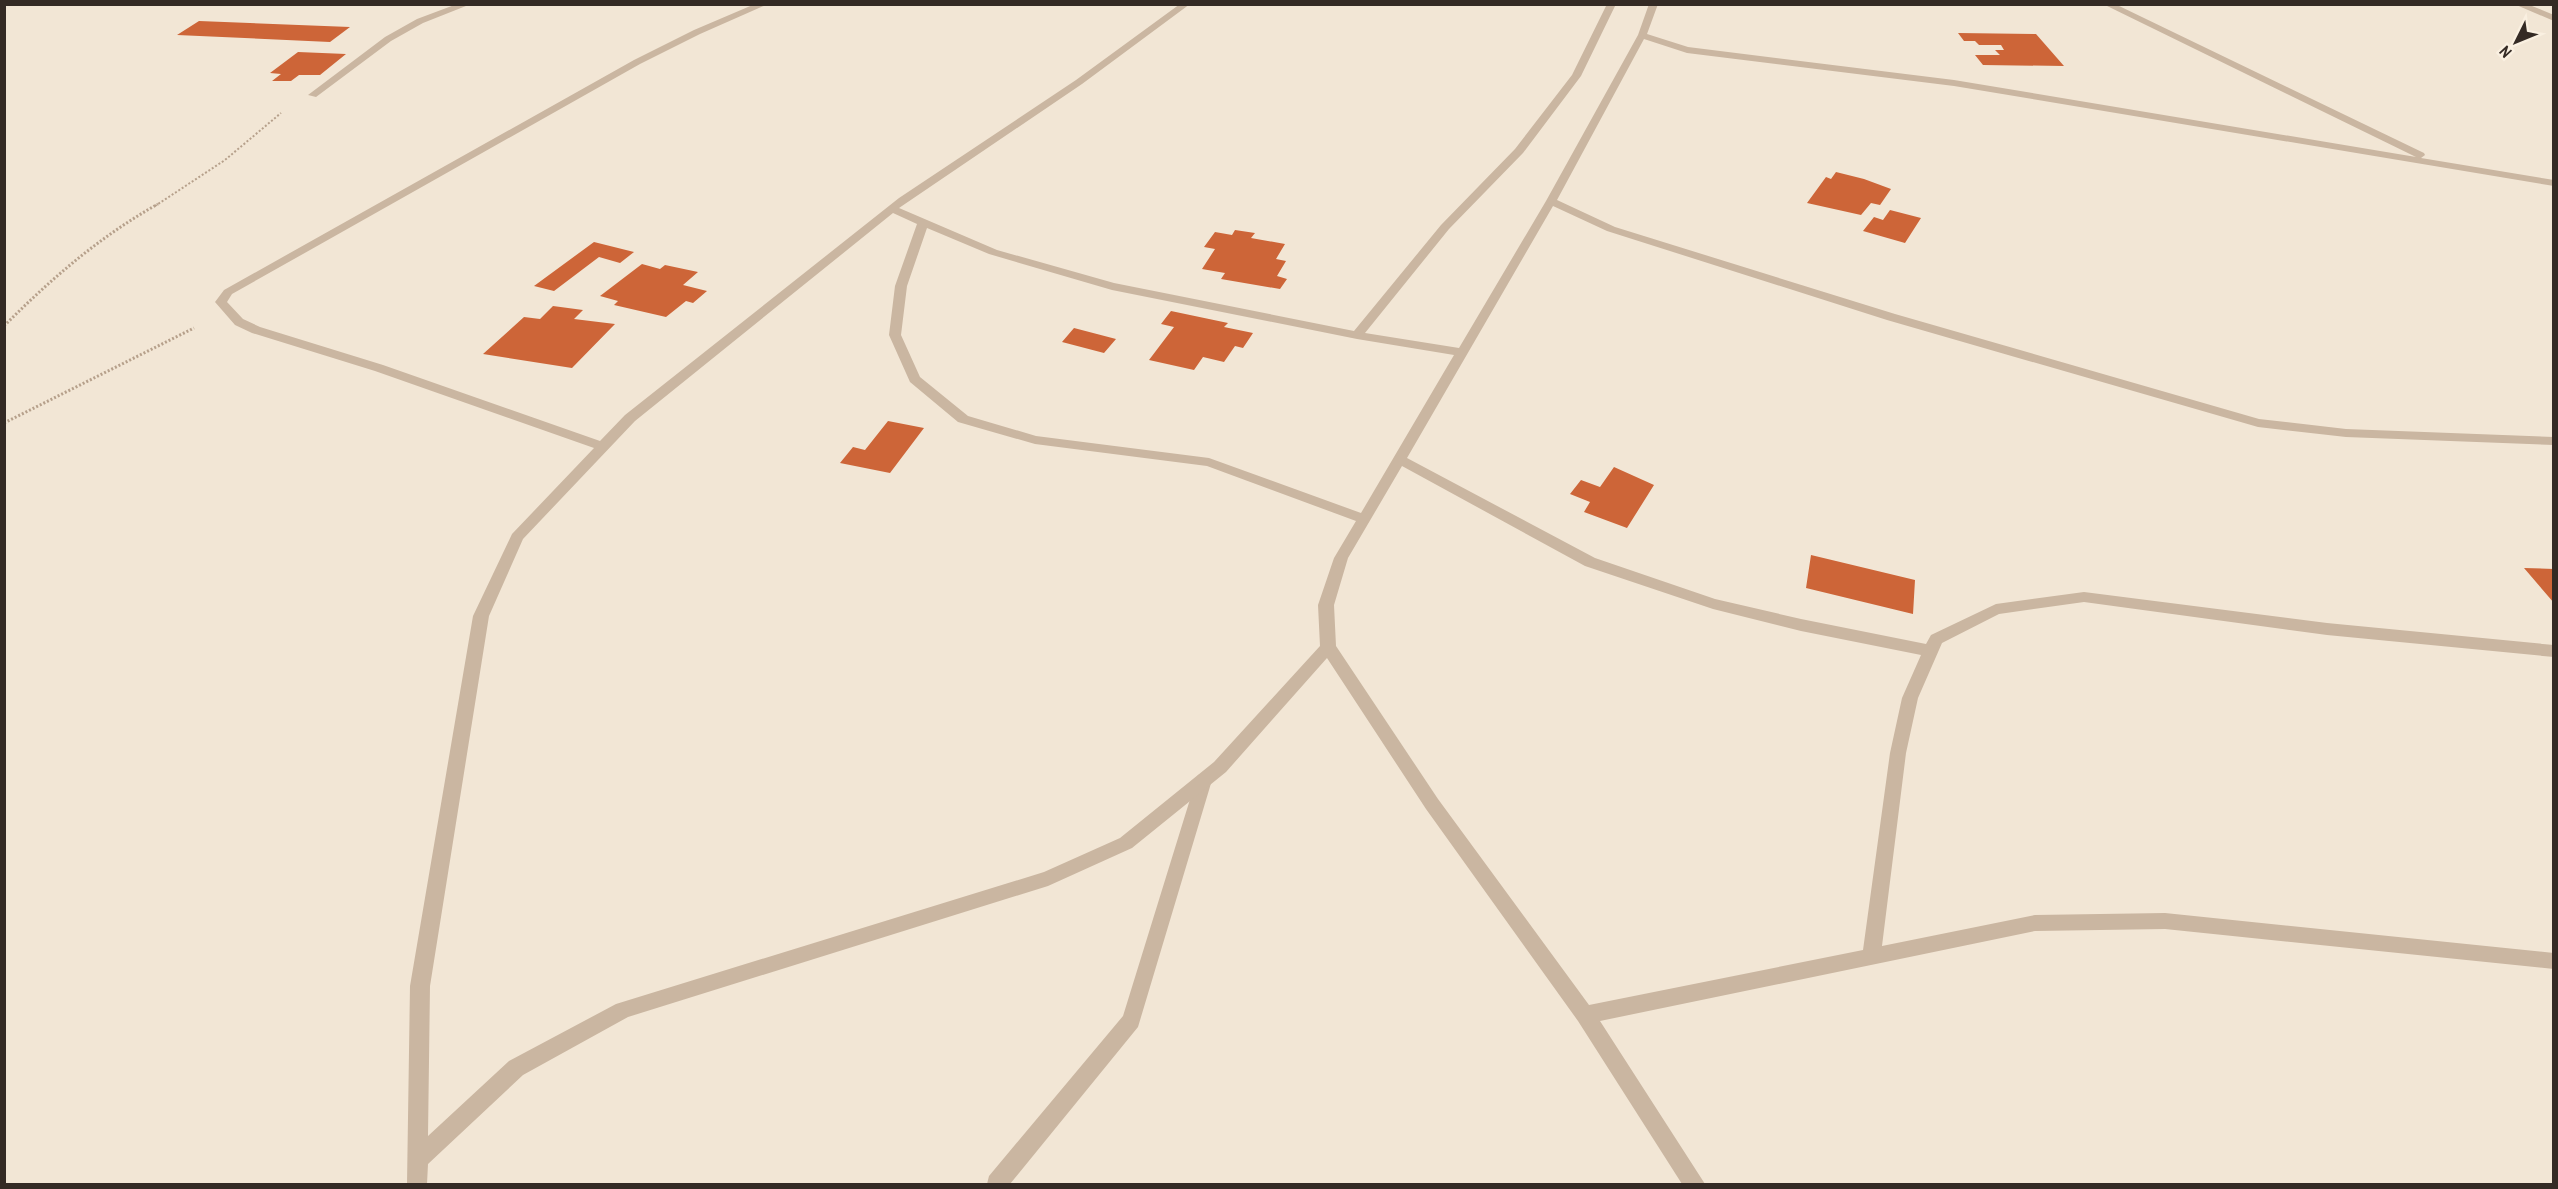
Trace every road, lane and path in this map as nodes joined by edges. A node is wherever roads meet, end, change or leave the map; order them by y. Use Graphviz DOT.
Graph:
graph roads {
  1 [pos="467,4"];
  2 [pos="764,4"];
  3 [pos="1186,4"];
  4 [pos="1612,4"];
  5 [pos="1654,4"];
  6 [pos="2107,4"];
  7 [pos="2518,4"];
  8 [pos="2553,18"];
  9 [pos="1642,35"];
  10 [pos="313,95"];
  11 [pos="2436,162"];
  12 [pos="2553,183"];
  13 [pos="1551,201"];
  14 [pos="892,209"];
  15 [pos="923,222"];
  16 [pos="228,312"];
  17 [pos="4,326"];
  18 [pos="1357,335"];
  19 [pos="1462,352"];
  20 [pos="4,423"];
  21 [pos="2553,441"];
  22 [pos="603,447"];
  23 [pos="1399,459"];
  24 [pos="1364,519"];
  25 [pos="1328,647"];
  26 [pos="1932,651"];
  27 [pos="2553,651"];
  28 [pos="1204,780"];
  29 [pos="1871,957"];
  30 [pos="2553,961"];
  31 [pos="1585,1015"];
  32 [pos="417,1160"];
  33 [pos="417,1185"];
  34 [pos="997,1185"];
  35 [pos="1694,1185"];
  1 -- 10 [label="street"];
  2 -- 16 [label="street"];
  3 -- 14 [label="street"];
  4 -- 18 [label="street"];
  5 -- 9 [label="street"];
  6 -- 11 [label="street"];
  7 -- 8 [label="street"];
  9 -- 11 [label="street"];
  9 -- 13 [label="street"];
  10 -- 17 [label="path"];
  11 -- 12 [label="street"];
  13 -- 19 [label="street"];
  13 -- 21 [label="street"];
  14 -- 15 [label="street"];
  14 -- 22 [label="street"];
  15 -- 18 [label="street"];
  15 -- 24 [label="street"];
  16 -- 20 [label="path"];
  16 -- 22 [label="street"];
  18 -- 19 [label="street"];
  19 -- 23 [label="street"];
  22 -- 32 [label="street"];
  23 -- 24 [label="street"];
  23 -- 26 [label="street"];
  24 -- 25 [label="street"];
  25 -- 28 [label="street"];
  25 -- 31 [label="street"];
  26 -- 27 [label="street"];
  26 -- 29 [label="street"];
  28 -- 32 [label="street"];
  28 -- 34 [label="street"];
  29 -- 30 [label="street"];
  29 -- 31 [label="street"];
  31 -- 35 [label="street"];
  32 -- 33 [label="street"];
}
